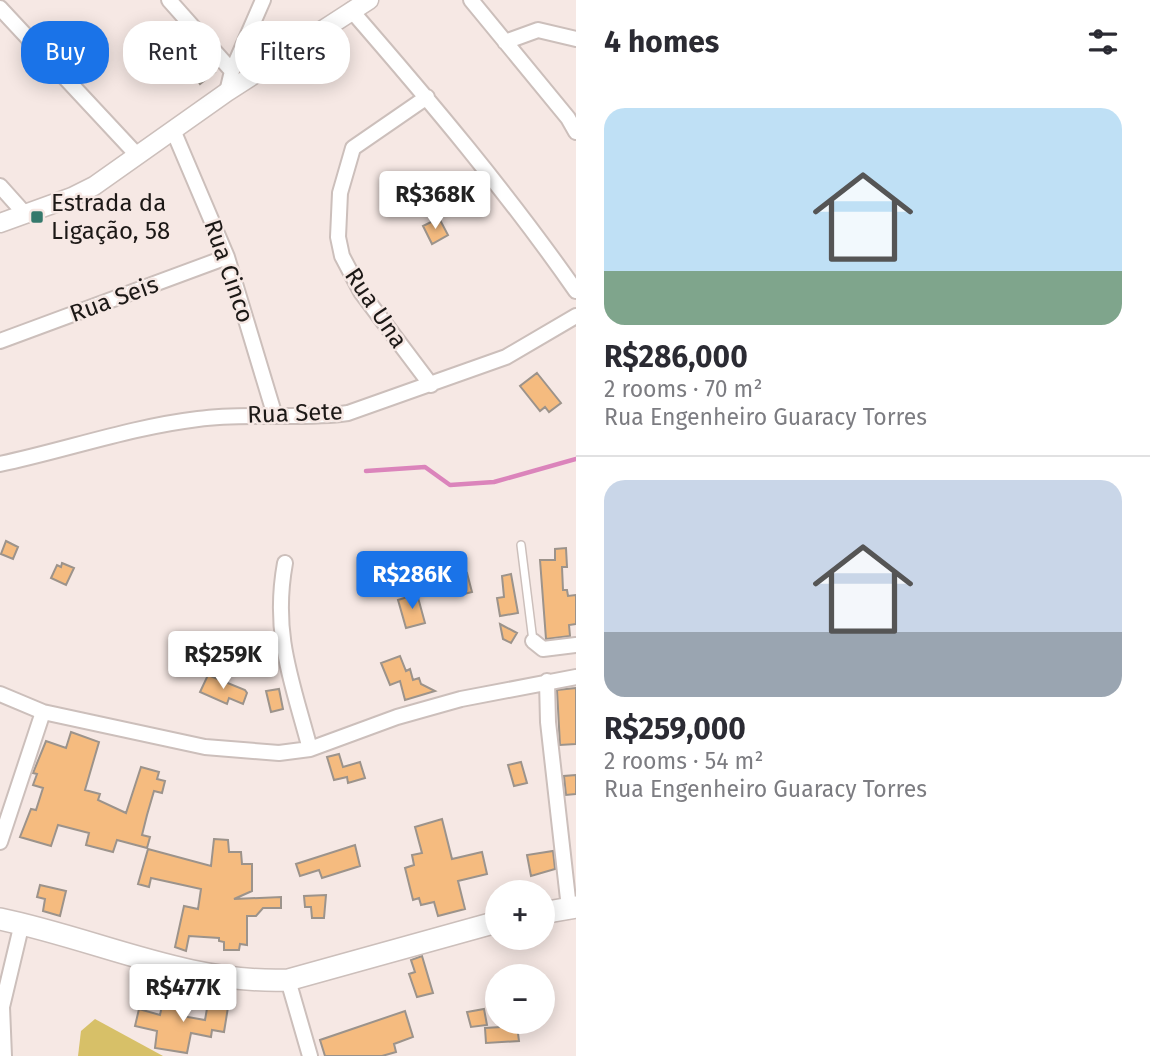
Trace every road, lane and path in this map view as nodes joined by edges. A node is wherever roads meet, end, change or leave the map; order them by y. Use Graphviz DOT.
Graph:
graph roads {
  1 [pos="169,0"];
  2 [pos="263,0"];
  3 [pos="369,0"];
  4 [pos="471,0"];
  5 [pos="0,8"];
  6 [pos="351,10"];
  7 [pos="576,39"];
  8 [pos="505,42"];
  9 [pos="232,71"];
  10 [pos="227,92"];
  11 [pos="427,97"];
  12 [pos="173,130"];
  13 [pos="576,132"];
  14 [pos="138,156"];
  15 [pos="0,186"];
  16 [pos="26,215"];
  17 [pos="0,223"];
  18 [pos="228,257"];
  19 [pos="576,291"];
  20 [pos="576,316"];
  21 [pos="0,341"];
  22 [pos="431,386"];
  23 [pos="275,416"];
  24 [pos="0,464"];
  25 [pos="521,545"];
  26 [pos="285,563"];
  27 [pos="533,642"];
  28 [pos="576,645"];
  29 [pos="576,677"];
  30 [pos="547,681"];
  31 [pos="0,694"];
  32 [pos="43,712"];
  33 [pos="310,748"];
  34 [pos="0,842"];
  35 [pos="572,908"];
  36 [pos="0,919"];
  37 [pos="22,923"];
  38 [pos="485,925"];
  39 [pos="288,980"];
  40 [pos="1,1007"];
  41 [pos="4,1056"];
  42 [pos="310,1056"];
  1 -- 9 [label="street"];
  2 -- 9 [label="street"];
  3 -- 6 [label="street"];
  4 -- 8 [label="street"];
  5 -- 14 [label="street"];
  6 -- 10 [label="street"];
  6 -- 11 [label="street"];
  7 -- 8 [label="street"];
  8 -- 13 [label="street"];
  9 -- 10 [label="street"];
  10 -- 12 [label="street"];
  11 -- 19 [label="street"];
  11 -- 22 [label="street, Rua Una"];
  12 -- 14 [label="street"];
  12 -- 18 [label="street, Rua Cinco"];
  14 -- 16 [label="street"];
  15 -- 16 [label="street"];
  16 -- 17 [label="street"];
  18 -- 21 [label="street, Rua Seis"];
  18 -- 23 [label="street, Rua Cinco"];
  20 -- 22 [label="street, Rua Sete"];
  22 -- 23 [label="street, Rua Sete"];
  23 -- 24 [label="street, Rua Sete"];
  25 -- 27 [label="lane"];
  26 -- 33 [label="street"];
  27 -- 28 [label="street"];
  29 -- 30 [label="street"];
  30 -- 33 [label="street"];
  30 -- 35 [label="street"];
  31 -- 32 [label="street"];
  32 -- 33 [label="street"];
  32 -- 34 [label="street"];
  36 -- 37 [label="main road"];
  37 -- 39 [label="main road"];
  37 -- 40 [label="street"];
  38 -- 39 [label="main road"];
  39 -- 42 [label="street"];
  40 -- 41 [label="street"];
}
